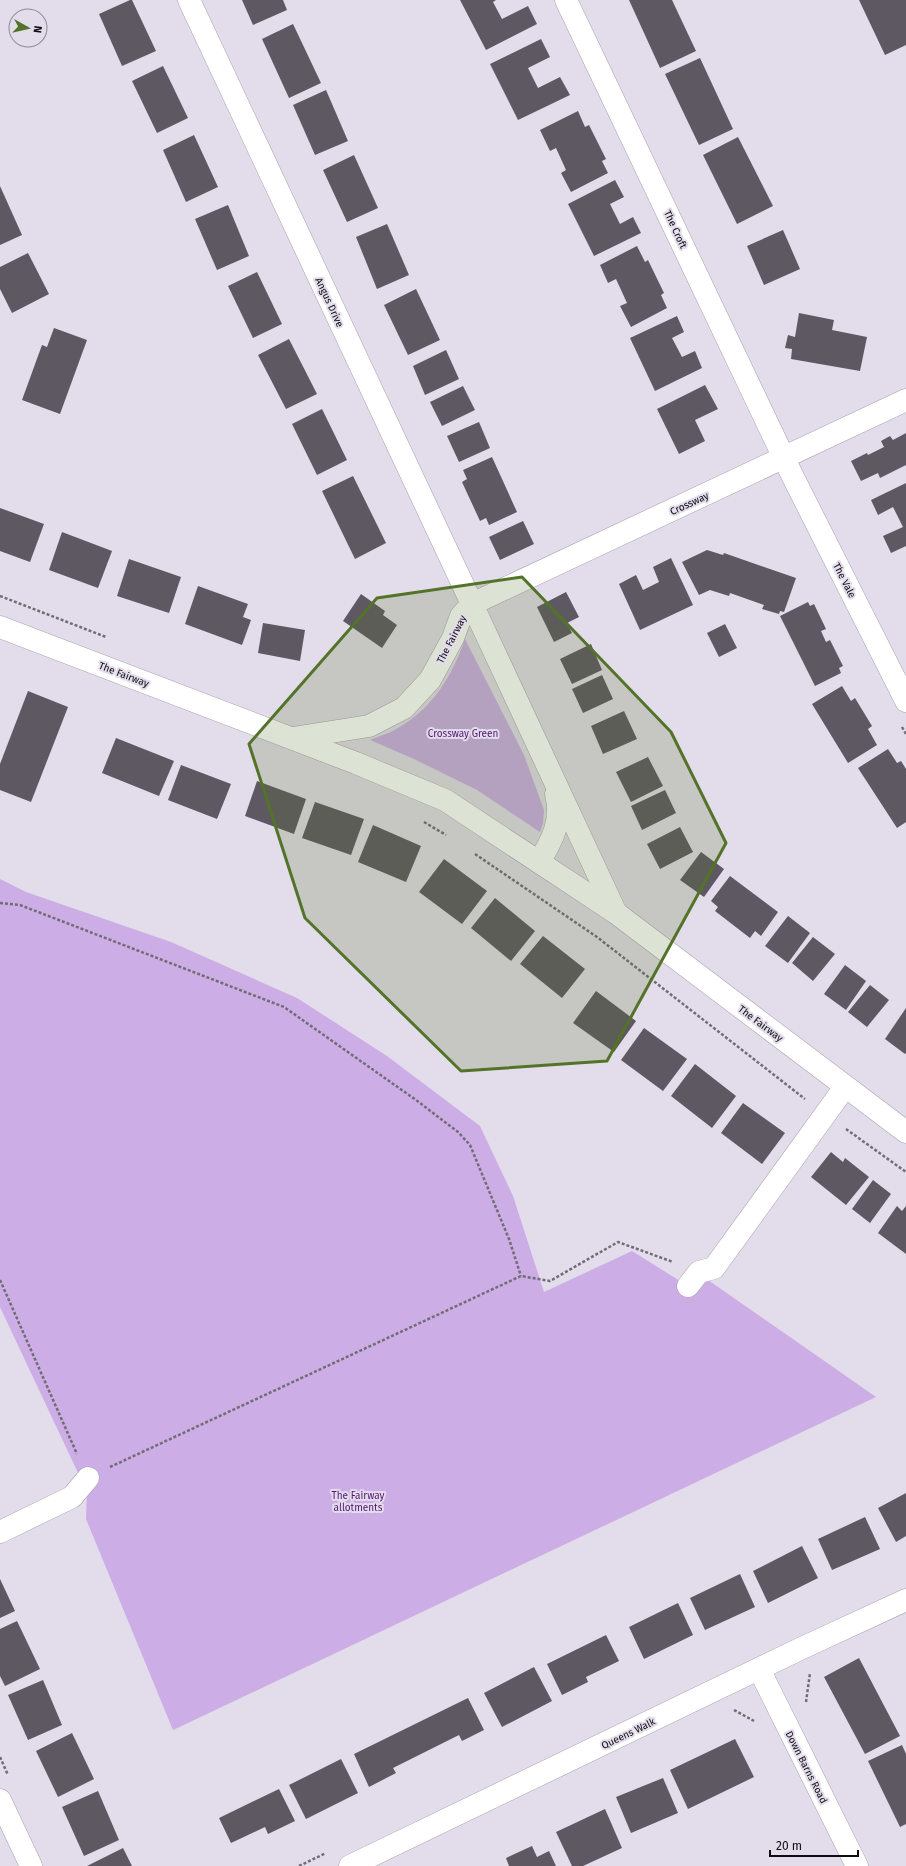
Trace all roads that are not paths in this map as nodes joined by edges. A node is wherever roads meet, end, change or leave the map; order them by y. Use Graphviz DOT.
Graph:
graph roads {
  1 [pos="189,0"];
  2 [pos="566,0"];
  3 [pos="906,400"];
  4 [pos="785,458"];
  5 [pos="472,604"];
  6 [pos="0,627"];
  7 [pos="906,700"];
  8 [pos="293,738"];
  9 [pos="550,771"];
  10 [pos="539,862"];
  11 [pos="616,913"];
  12 [pos="845,1087"];
  13 [pos="906,1132"];
  14 [pos="694,1279"];
  15 [pos="88,1478"];
  16 [pos="0,1532"];
  17 [pos="906,1600"];
  18 [pos="759,1669"];
  19 [pos="0,1800"];
  20 [pos="31,1866"];
  21 [pos="350,1866"];
  22 [pos="857,1866"];
  1 -- 5 [label="street, Angus Drive"];
  2 -- 4 [label="street, The Croft"];
  3 -- 4 [label="street, Crossway"];
  4 -- 5 [label="street, Crossway"];
  4 -- 7 [label="street, The Vale"];
  5 -- 8 [label="street, The Fairway"];
  5 -- 9 [label="street, The Fairway"];
  6 -- 8 [label="street, The Fairway"];
  8 -- 10 [label="street, The Fairway"];
  9 -- 10 [label="street, The Fairway"];
  9 -- 11 [label="street, The Fairway"];
  10 -- 11 [label="street, The Fairway"];
  11 -- 12 [label="street, The Fairway"];
  12 -- 13 [label="street, The Fairway"];
  12 -- 14 [label="street"];
  15 -- 16 [label="street"];
  17 -- 18 [label="street, Queens Walk"];
  18 -- 21 [label="street, Queens Walk"];
  18 -- 22 [label="street, Down Barns Road"];
  19 -- 20 [label="street"];
}
